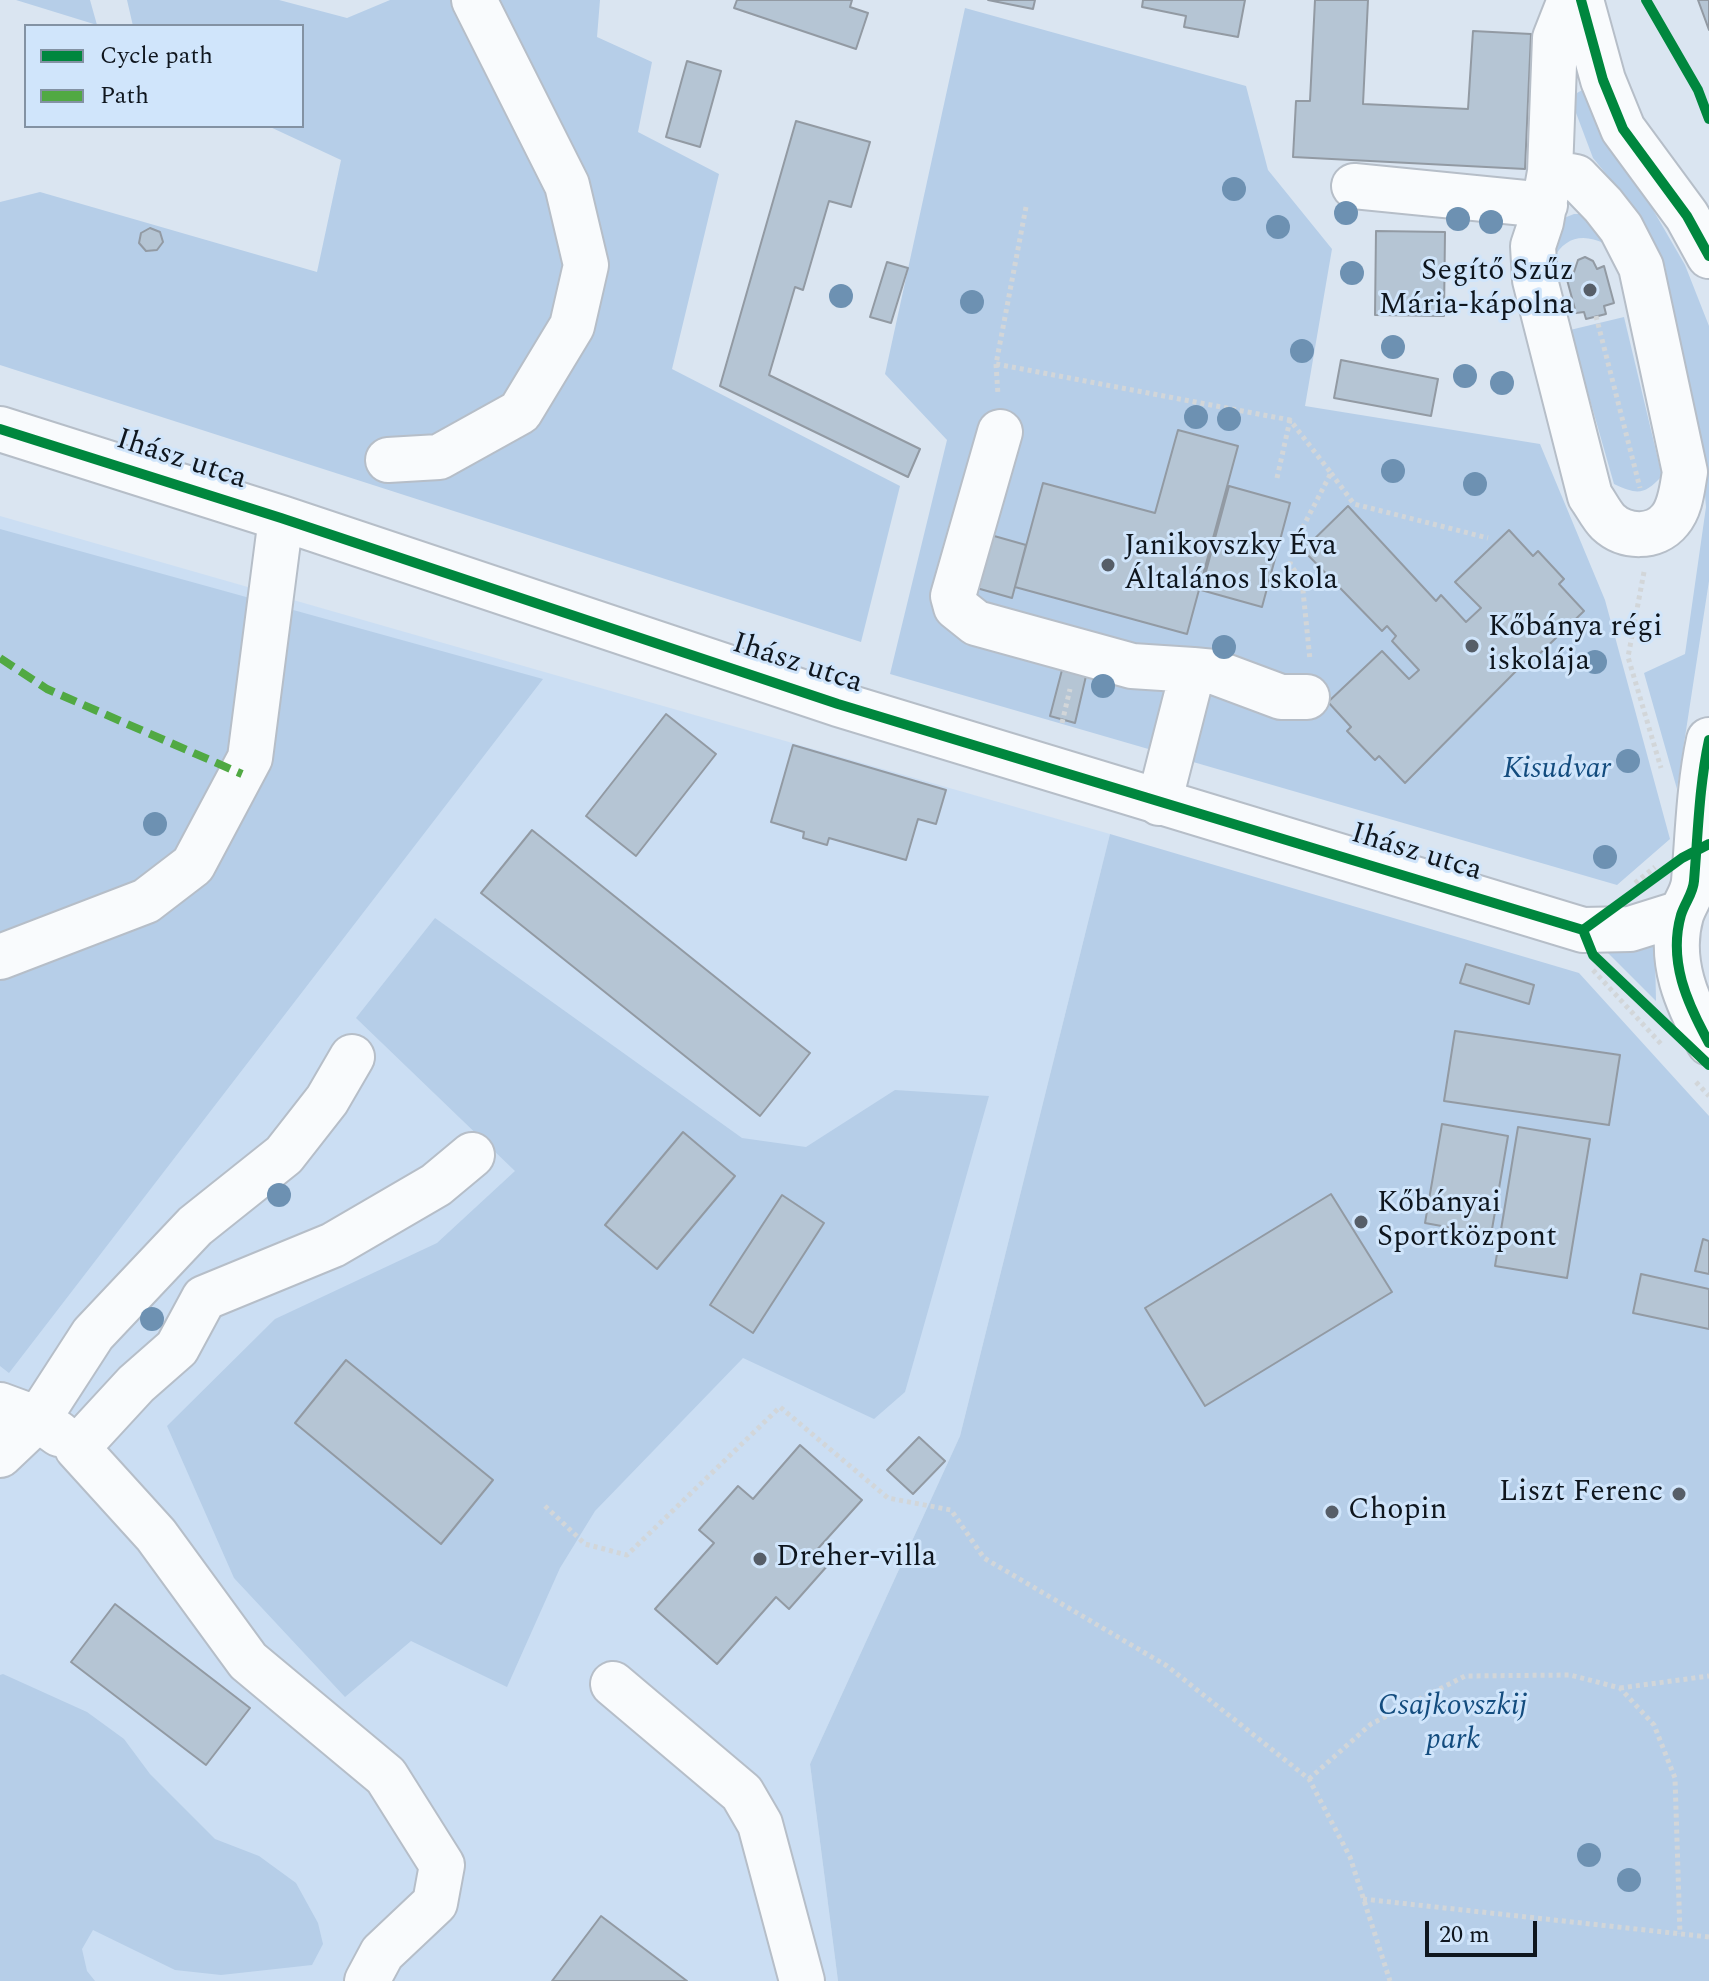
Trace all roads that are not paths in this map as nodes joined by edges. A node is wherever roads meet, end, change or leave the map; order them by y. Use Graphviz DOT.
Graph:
graph roads {
  1 [pos="474,0"];
  2 [pos="1570,0"];
  3 [pos="1581,0"];
  4 [pos="1354,186"];
  5 [pos="1548,188"];
  6 [pos="1698,216"];
  7 [pos="1709,256"];
  8 [pos="0,429"];
  9 [pos="1000,432"];
  10 [pos="388,460"];
  11 [pos="281,518"];
  12 [pos="1193,670"];
  13 [pos="1307,697"];
  14 [pos="1709,740"];
  15 [pos="1159,803"];
  16 [pos="1690,879"];
  17 [pos="0,957"];
  18 [pos="1688,1056"];
  19 [pos="352,1057"];
  20 [pos="472,1155"];
  21 [pos="19,1412"];
  22 [pos="77,1448"];
  23 [pos="0,1455"];
  24 [pos="613,1684"];
  25 [pos="367,1981"];
  26 [pos="802,1981"];
  1 -- 10 [label="street"];
  2 -- 5 [label="street"];
  3 -- 6 [label="street"];
  4 -- 5 [label="street"];
  5 -- 5 [label="street"];
  6 -- 7 [label="street"];
  8 -- 11 [label="street, Ihász utca"];
  9 -- 12 [label="street"];
  11 -- 15 [label="street, Ihász utca"];
  11 -- 17 [label="street"];
  12 -- 13 [label="street"];
  12 -- 15 [label="street"];
  14 -- 16 [label="street"];
  15 -- 16 [label="street, Ihász utca"];
  16 -- 18 [label="street"];
  19 -- 21 [label="street"];
  20 -- 22 [label="street"];
  21 -- 22 [label="street"];
  21 -- 23 [label="street"];
  22 -- 25 [label="street"];
  24 -- 26 [label="street"];
}
